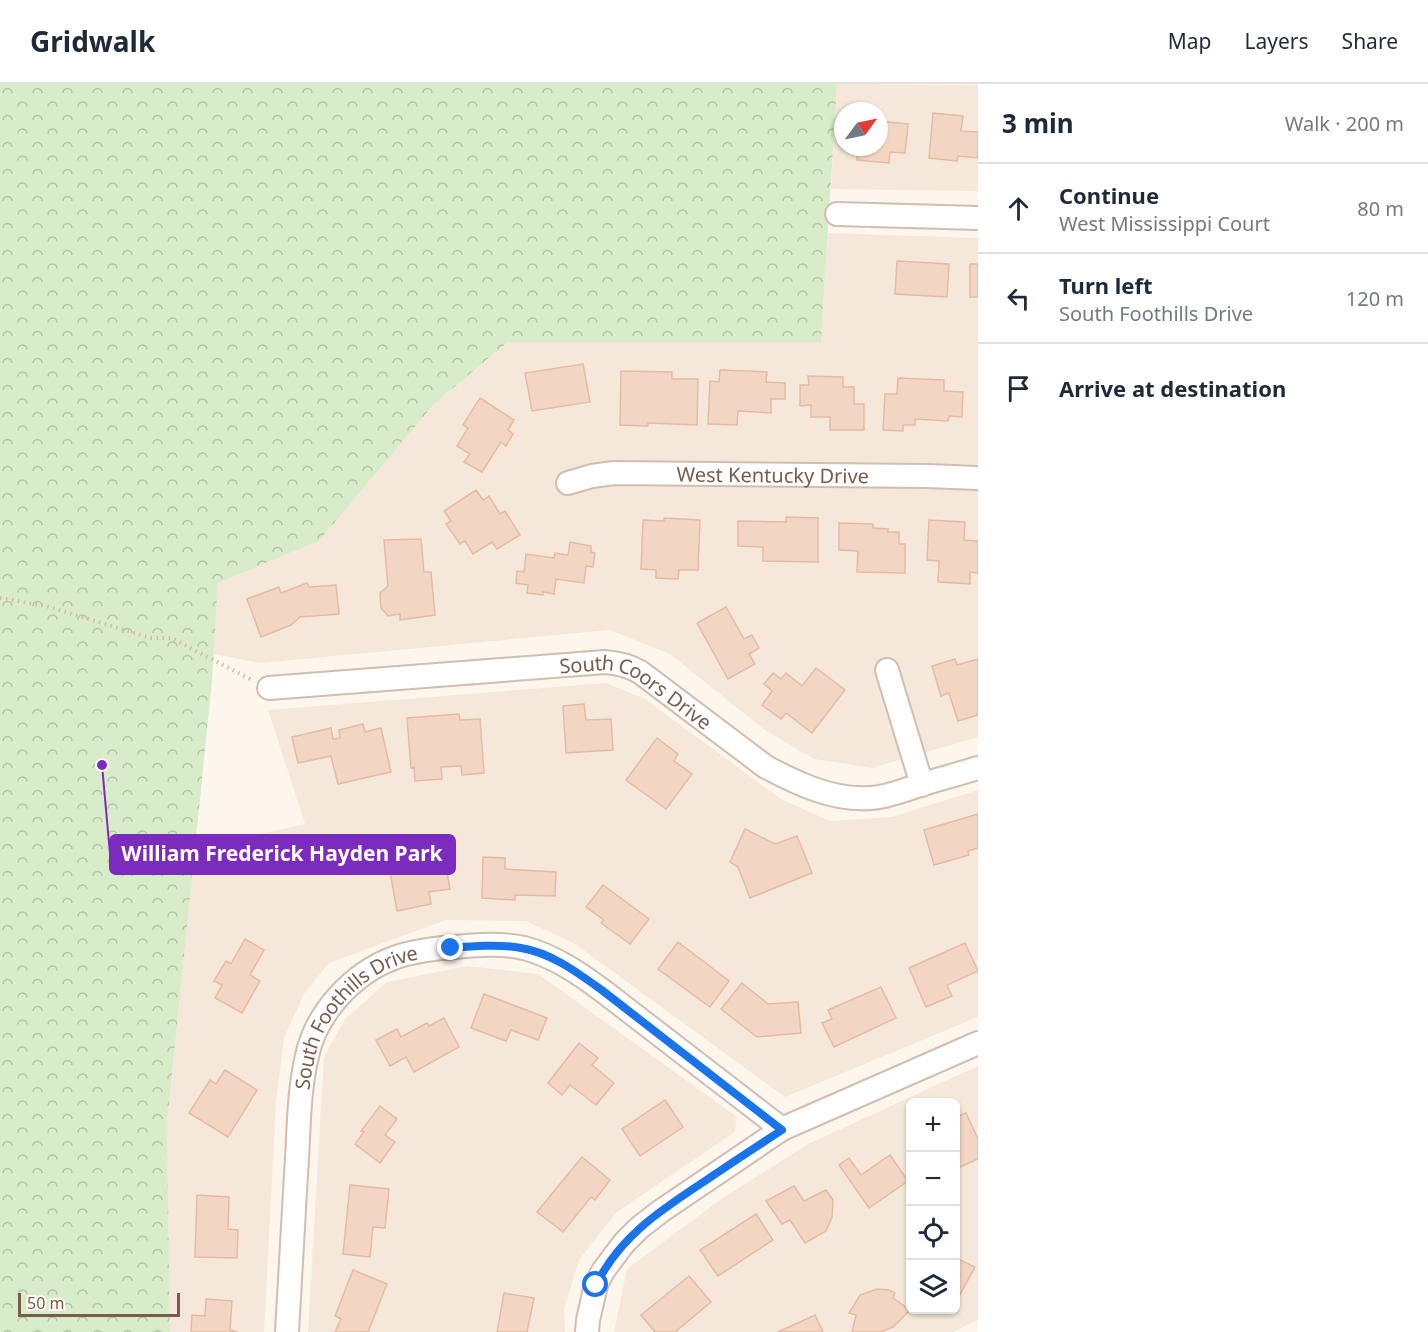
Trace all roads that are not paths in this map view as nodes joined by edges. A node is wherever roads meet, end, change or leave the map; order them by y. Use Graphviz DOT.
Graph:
graph roads {
  1 [pos="837,213"];
  2 [pos="978,218"];
  3 [pos="978,478"];
  4 [pos="568,483"];
  5 [pos="887,670"];
  6 [pos="269,688"];
  7 [pos="978,768"];
  8 [pos="922,785"];
  9 [pos="978,1043"];
  10 [pos="782,1130"];
  11 [pos="287,1332"];
  12 [pos="587,1332"];
  1 -- 2 [label="street"];
  3 -- 4 [label="street, West Kentucky Drive"];
  5 -- 8 [label="street"];
  6 -- 8 [label="street, South Coors Drive"];
  7 -- 8 [label="street, South Coors Drive"];
  9 -- 10 [label="street"];
  10 -- 11 [label="street, South Foothills Drive"];
  10 -- 12 [label="street"];
}
